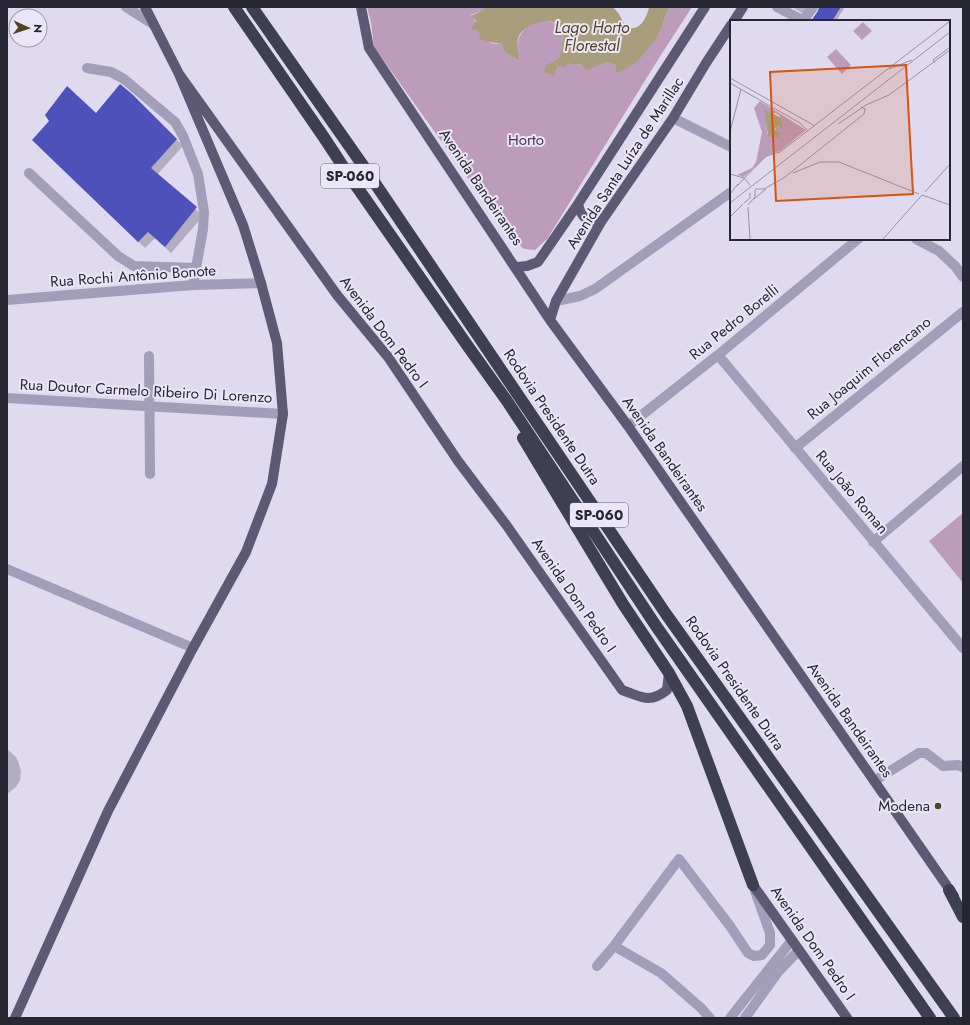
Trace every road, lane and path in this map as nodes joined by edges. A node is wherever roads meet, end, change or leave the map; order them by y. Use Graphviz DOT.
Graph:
graph roads {
  1 [pos="126,7"];
  2 [pos="145,7"];
  3 [pos="234,7"];
  4 [pos="252,7"];
  5 [pos="361,7"];
  6 [pos="705,7"];
  7 [pos="743,7"];
  8 [pos="777,7"];
  9 [pos="812,7"];
  10 [pos="735,20"];
  11 [pos="153,24"];
  12 [pos="730,27"];
  13 [pos="87,68"];
  14 [pos="179,74"];
  15 [pos="673,118"];
  16 [pos="730,146"];
  17 [pos="29,172"];
  18 [pos="730,193"];
  19 [pos="578,204"];
  20 [pos="601,222"];
  21 [pos="857,240"];
  22 [pos="918,240"];
  23 [pos="517,267"];
  24 [pos="195,268"];
  25 [pos="963,277"];
  26 [pos="261,283"];
  27 [pos="193,285"];
  28 [pos="7,300"];
  29 [pos="556,301"];
  30 [pos="963,312"];
  31 [pos="550,320"];
  32 [pos="466,345"];
  33 [pos="718,355"];
  34 [pos="149,356"];
  35 [pos="7,398"];
  36 [pos="150,406"];
  37 [pos="283,414"];
  38 [pos="628,426"];
  39 [pos="795,448"];
  40 [pos="963,466"];
  41 [pos="150,474"];
  42 [pos="873,542"];
  43 [pos="7,569"];
  44 [pos="193,648"];
  45 [pos="963,648"];
  46 [pos="669,672"];
  47 [pos="963,767"];
  48 [pos="874,781"];
  49 [pos="753,885"];
  50 [pos="949,890"];
  51 [pos="963,909"];
  52 [pos="963,917"];
  53 [pos="792,940"];
  54 [pos="614,946"];
  55 [pos="799,950"];
  56 [pos="597,966"];
  57 [pos="14,1018"];
  58 [pos="710,1018"];
  59 [pos="730,1018"];
  60 [pos="745,1018"];
  61 [pos="847,1018"];
  62 [pos="930,1018"];
  63 [pos="954,1018"];
  1 -- 11 [label="street"];
  2 -- 11 [label="main road, Avenida Dom Pedro I"];
  3 -- 32 [label="highway, Rodovia Presidente Dutra / SP-060"];
  4 -- 63 [label="highway, Rodovia Presidente Dutra / SP-060"];
  5 -- 23 [label="main road, Avenida Bandeirantes"];
  6 -- 19 [label="main road, Avenida Santa Luíza de Marillac"];
  7 -- 10 [label="main road"];
  8 -- 9 [label="street"];
  11 -- 14 [label="main road, Avenida Dom Pedro I"];
  12 -- 15 [label="main road, Avenida Santa Luíza de Marillac"];
  13 -- 24 [label="street"];
  14 -- 26 [label="main road"];
  14 -- 46 [label="main road, Avenida Dom Pedro I"];
  15 -- 16 [label="street"];
  15 -- 20 [label="main road, Avenida Santa Luíza de Marillac"];
  17 -- 24 [label="street"];
  18 -- 29 [label="street"];
  19 -- 20 [label="main road"];
  19 -- 23 [label="main road, Avenida Santa Luíza de Marillac"];
  20 -- 29 [label="main road, Avenida Santa Luíza de Marillac"];
  21 -- 33 [label="street, Rua Pedro Borelli"];
  22 -- 25 [label="street"];
  23 -- 31 [label="main road, Avenida Bandeirantes"];
  24 -- 27 [label="street"];
  26 -- 27 [label="street, Rua Rochi Antônio Bonote"];
  26 -- 37 [label="main road"];
  27 -- 28 [label="street, Rua Rochi Antônio Bonote"];
  29 -- 31 [label="main road, Avenida Santa Luíza de Marillac"];
  30 -- 39 [label="street, Rua Joaquim Florencano"];
  31 -- 38 [label="main road, Avenida Bandeirantes"];
  32 -- 46 [label="highway"];
  32 -- 62 [label="highway, Rodovia Presidente Dutra / SP-060"];
  33 -- 38 [label="street, Rua Pedro Borelli"];
  33 -- 39 [label="street, Rua João Roman"];
  34 -- 36 [label="street"];
  35 -- 36 [label="street, Rua Doutor Carmelo Ribeiro Di Lorenzo"];
  36 -- 37 [label="street, Rua Doutor Carmelo Ribeiro Di Lorenzo"];
  36 -- 41 [label="street"];
  37 -- 44 [label="main road"];
  38 -- 48 [label="main road, Avenida Bandeirantes"];
  39 -- 42 [label="street, Rua João Roman"];
  40 -- 42 [label="street"];
  42 -- 45 [label="street, Rua João Roman"];
  43 -- 44 [label="street"];
  44 -- 57 [label="main road"];
  46 -- 49 [label="highway"];
  47 -- 48 [label="street"];
  48 -- 50 [label="main road, Avenida Bandeirantes"];
  49 -- 53 [label="main road, Avenida Dom Pedro I"];
  49 -- 54 [label="street"];
  50 -- 51 [label="main road, Avenida Bandeirantes"];
  50 -- 52 [label="highway"];
  53 -- 55 [label="main road, Avenida Dom Pedro I"];
  53 -- 59 [label="street"];
  54 -- 56 [label="street"];
  54 -- 58 [label="street"];
  55 -- 60 [label="street"];
  55 -- 61 [label="main road, Avenida Dom Pedro I"];
}
